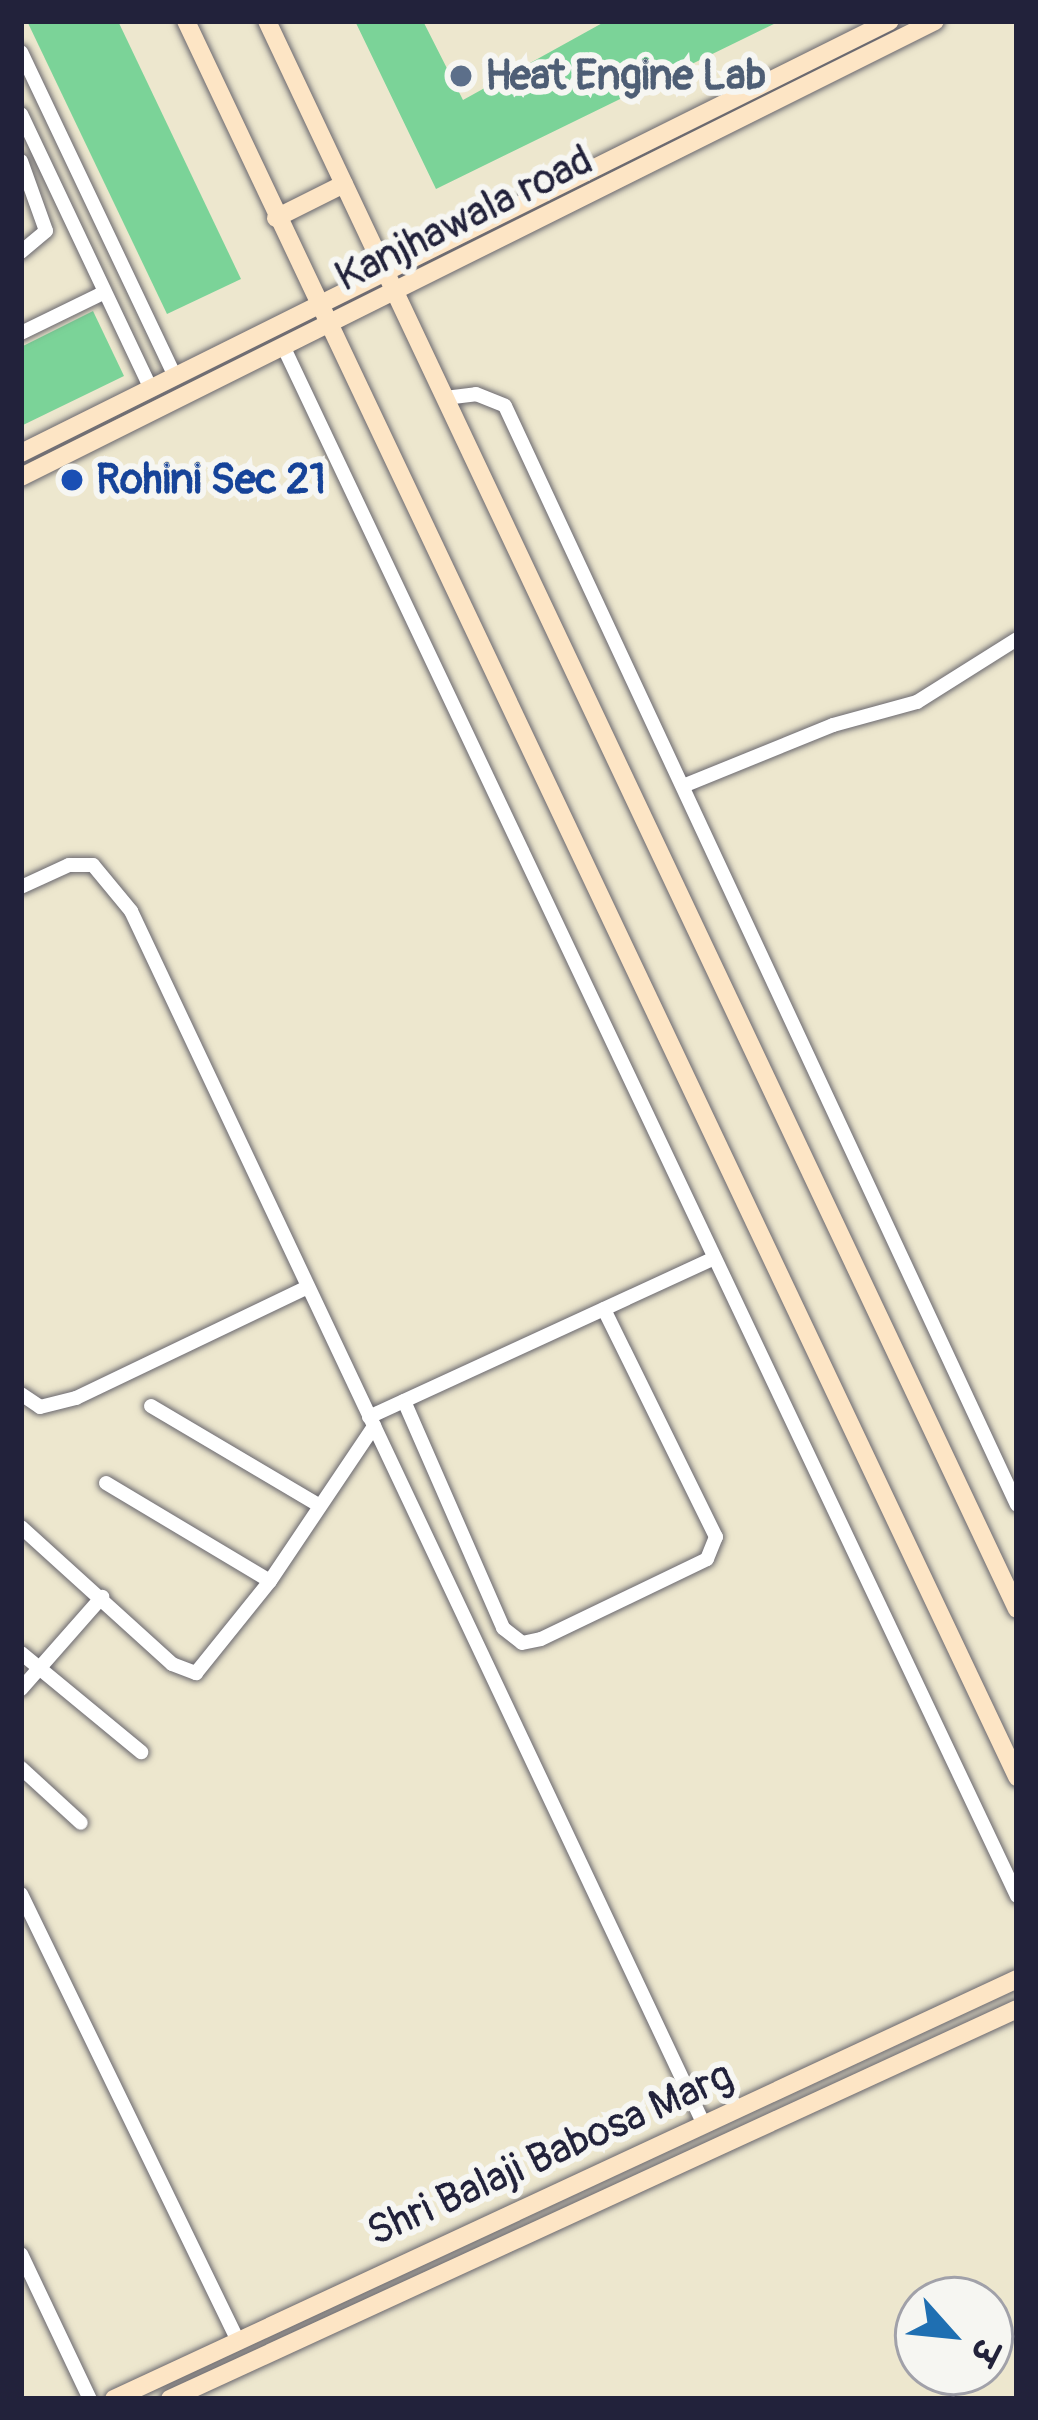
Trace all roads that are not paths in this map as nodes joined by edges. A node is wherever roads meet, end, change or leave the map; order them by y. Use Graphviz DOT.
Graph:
graph roads {
  1 [pos="186,21"];
  2 [pos="267,21"];
  3 [pos="890,21"];
  4 [pos="935,21"];
  5 [pos="21,52"];
  6 [pos="21,114"];
  7 [pos="21,161"];
  8 [pos="344,184"];
  9 [pos="276,218"];
  10 [pos="21,253"];
  11 [pos="386,273"];
  12 [pos="106,292"];
  13 [pos="395,292"];
  14 [pos="317,308"];
  15 [pos="326,327"];
  16 [pos="21,333"];
  17 [pos="284,348"];
  18 [pos="175,377"];
  19 [pos="152,388"];
  20 [pos="445,398"];
  21 [pos="21,453"];
  22 [pos="21,477"];
  23 [pos="1017,639"];
  24 [pos="683,786"];
  25 [pos="21,887"];
  26 [pos="714,1258"];
  27 [pos="306,1288"];
  28 [pos="604,1309"];
  29 [pos="21,1394"];
  30 [pos="404,1401"];
  31 [pos="151,1406"];
  32 [pos="372,1422"];
  33 [pos="106,1484"];
  34 [pos="1017,1505"];
  35 [pos="320,1506"];
  36 [pos="21,1527"];
  37 [pos="270,1580"];
  38 [pos="102,1597"];
  39 [pos="1017,1609"];
  40 [pos="21,1653"];
  41 [pos="39,1669"];
  42 [pos="21,1689"];
  43 [pos="141,1752"];
  44 [pos="21,1768"];
  45 [pos="1017,1778"];
  46 [pos="80,1823"];
  47 [pos="21,1894"];
  48 [pos="1017,1896"];
  49 [pos="1017,1978"];
  50 [pos="1017,2009"];
  51 [pos="704,2125"];
  52 [pos="21,2254"];
  53 [pos="237,2338"];
  54 [pos="90,2399"];
  55 [pos="114,2399"];
  56 [pos="170,2399"];
  1 -- 9 [label="street"];
  2 -- 8 [label="street"];
  3 -- 11 [label="street, Kanjhawala road"];
  4 -- 13 [label="street, Kanjhawala road"];
  5 -- 18 [label="street"];
  6 -- 12 [label="street"];
  7 -- 10 [label="street"];
  8 -- 9 [label="street"];
  8 -- 11 [label="street"];
  9 -- 14 [label="street"];
  11 -- 13 [label="street"];
  11 -- 14 [label="street, Kanjhawala road"];
  12 -- 16 [label="street"];
  12 -- 19 [label="street"];
  13 -- 15 [label="street, Kanjhawala road"];
  13 -- 20 [label="street"];
  14 -- 15 [label="street"];
  14 -- 18 [label="street, Kanjhawala road"];
  15 -- 17 [label="street, Kanjhawala road"];
  15 -- 45 [label="street"];
  17 -- 22 [label="street, Kanjhawala road"];
  17 -- 26 [label="street"];
  18 -- 19 [label="street, Kanjhawala road"];
  19 -- 21 [label="street, Kanjhawala road"];
  20 -- 24 [label="street"];
  20 -- 39 [label="street"];
  23 -- 24 [label="street"];
  24 -- 34 [label="street"];
  25 -- 27 [label="street"];
  26 -- 28 [label="street"];
  26 -- 48 [label="street"];
  27 -- 29 [label="street"];
  27 -- 32 [label="street"];
  28 -- 30 [label="street"];
  28 -- 30 [label="street"];
  30 -- 32 [label="street"];
  31 -- 35 [label="street"];
  32 -- 35 [label="street"];
  32 -- 51 [label="street"];
  33 -- 37 [label="street"];
  35 -- 37 [label="street"];
  36 -- 38 [label="street"];
  37 -- 38 [label="street"];
  38 -- 41 [label="street"];
  40 -- 41 [label="street"];
  41 -- 42 [label="street"];
  41 -- 43 [label="street"];
  44 -- 46 [label="street"];
  47 -- 53 [label="street"];
  49 -- 51 [label="street, Shri Balaji Babosa Marg"];
  50 -- 56 [label="street, Shri Balaji Babosa Marg"];
  51 -- 53 [label="street, Shri Balaji Babosa Marg"];
  52 -- 54 [label="street"];
  53 -- 55 [label="street, Shri Balaji Babosa Marg"];
}
